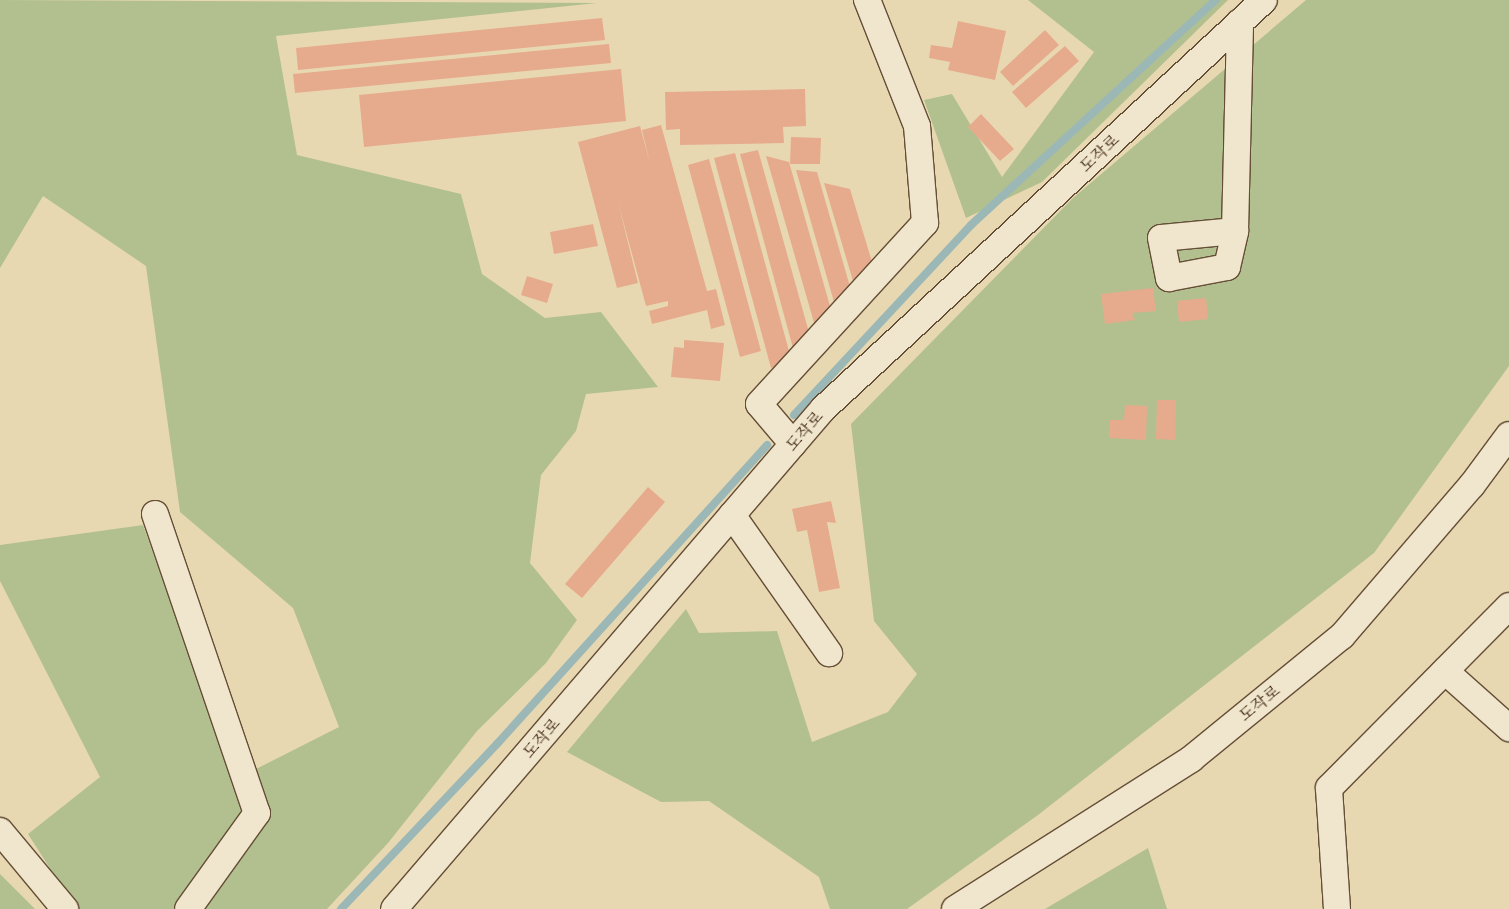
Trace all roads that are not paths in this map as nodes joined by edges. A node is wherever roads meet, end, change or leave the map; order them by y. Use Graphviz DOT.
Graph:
graph roads {
  1 [pos="867,0"];
  2 [pos="1264,0"];
  3 [pos="1240,22"];
  4 [pos="1235,231"];
  5 [pos="1509,435"];
  6 [pos="793,444"];
  7 [pos="155,514"];
  8 [pos="732,515"];
  9 [pos="1509,606"];
  10 [pos="829,653"];
  11 [pos="1445,671"];
  12 [pos="1509,728"];
  13 [pos="0,831"];
  14 [pos="65,909"];
  15 [pos="188,909"];
  16 [pos="394,909"];
  17 [pos="955,909"];
  18 [pos="1337,909"];
  1 -- 6 [label="street"];
  2 -- 3 [label="street, 도작로"];
  3 -- 4 [label="street"];
  3 -- 6 [label="street, 도작로"];
  5 -- 17 [label="street, 도작로"];
  6 -- 8 [label="street, 도작로"];
  7 -- 15 [label="street"];
  8 -- 10 [label="street"];
  8 -- 16 [label="street, 도작로"];
  9 -- 11 [label="street"];
  11 -- 12 [label="street"];
  11 -- 18 [label="street"];
  13 -- 14 [label="street"];
}
